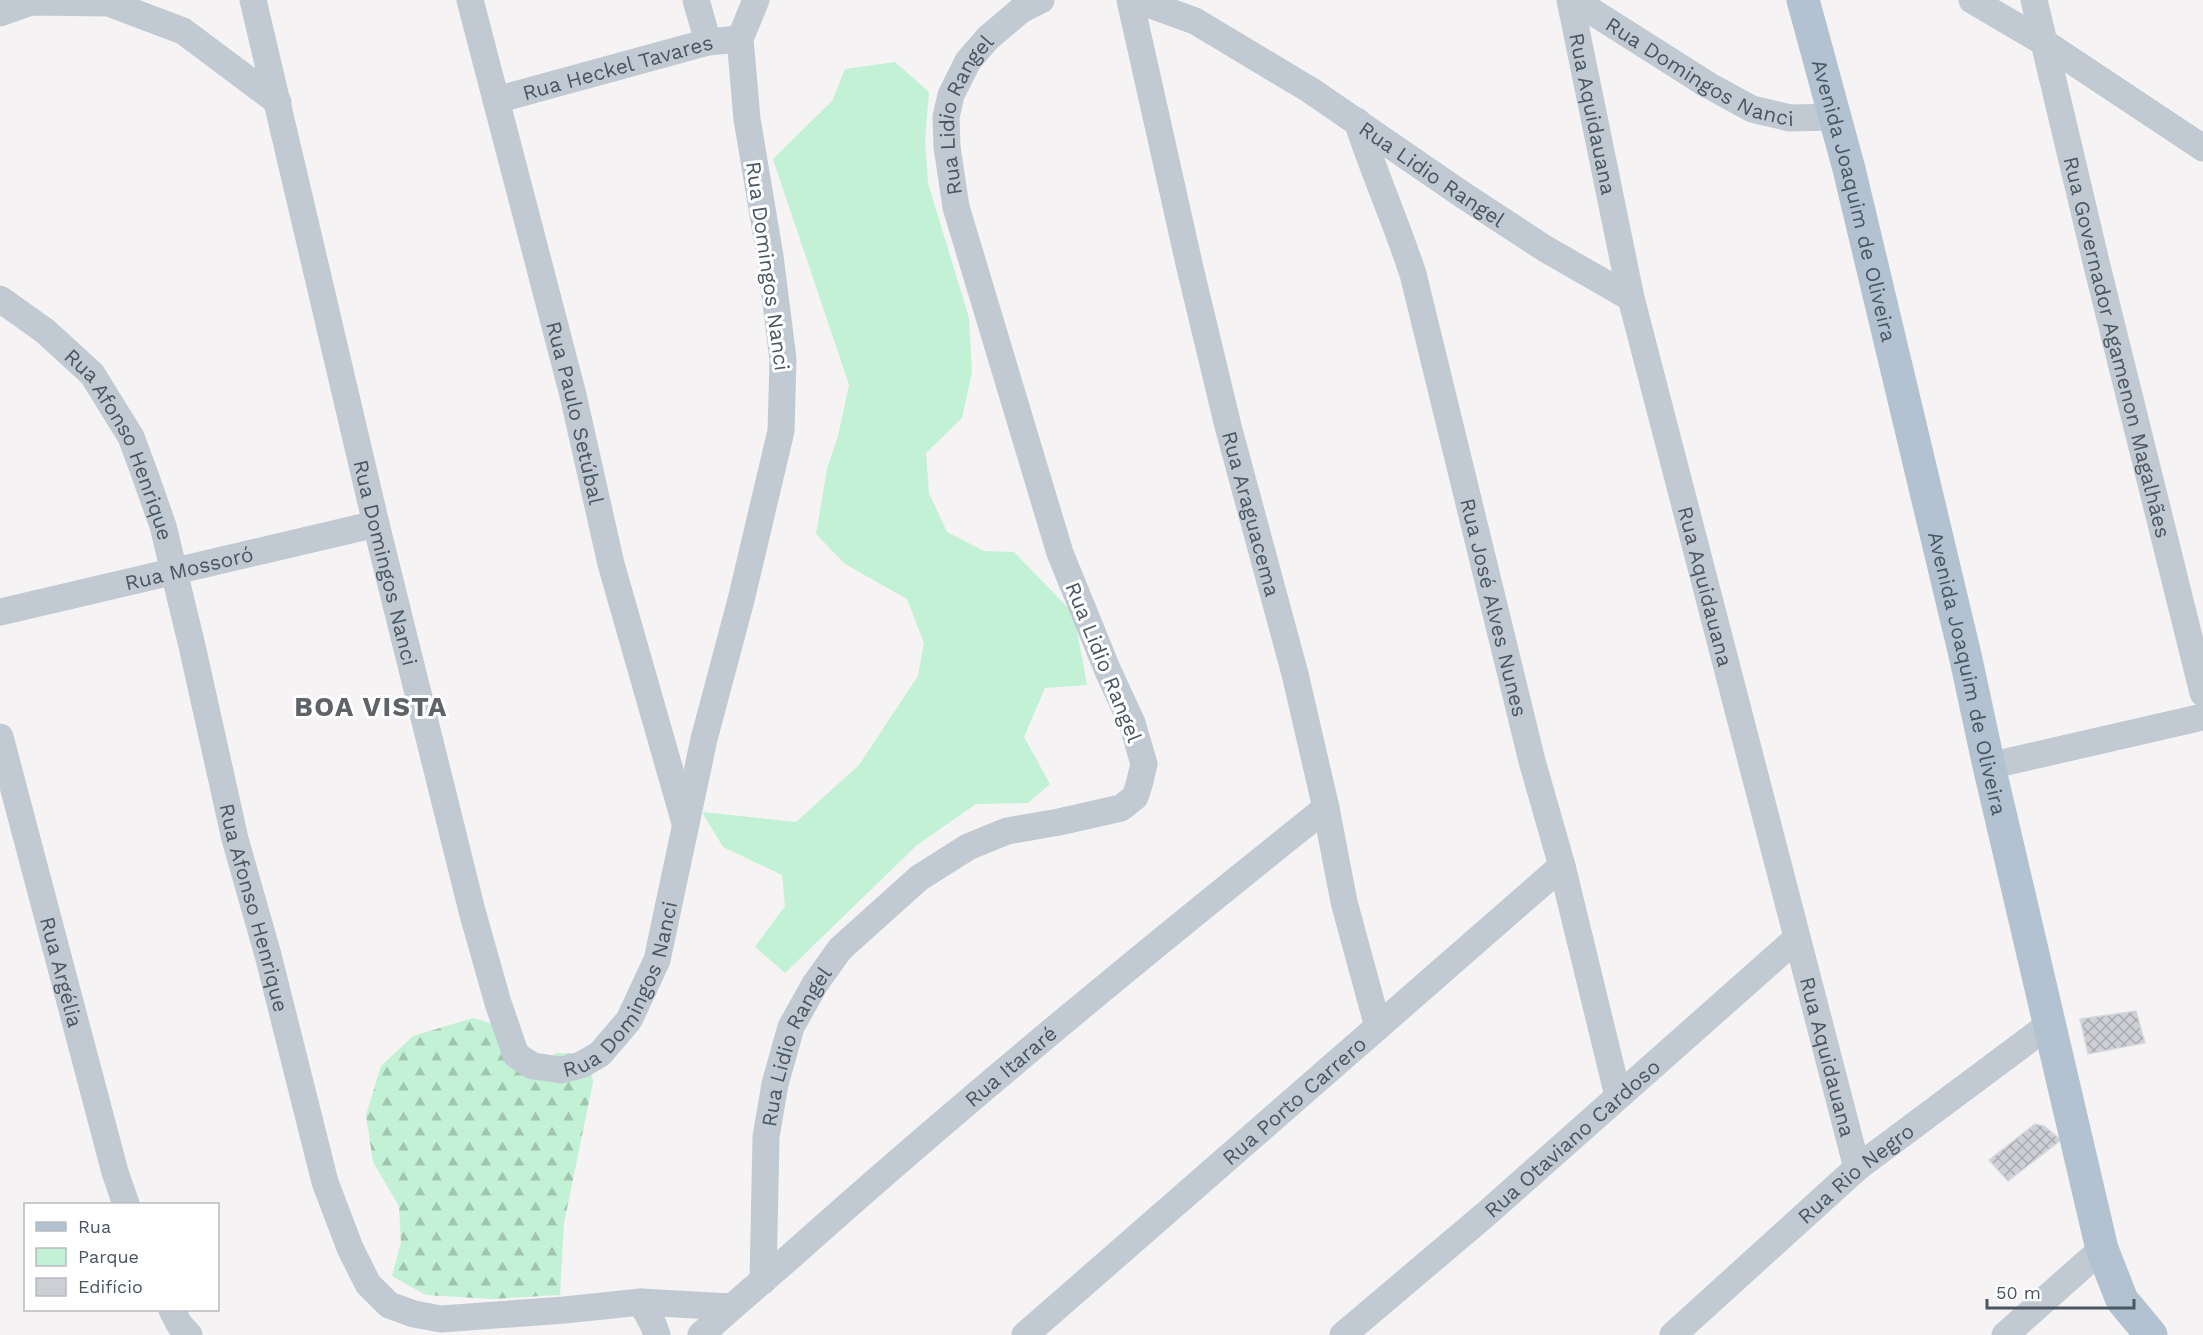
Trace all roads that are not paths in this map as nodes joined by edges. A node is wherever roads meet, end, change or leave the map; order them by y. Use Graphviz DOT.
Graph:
graph roads {
  1 [pos="253,0"];
  2 [pos="470,0"];
  3 [pos="696,0"];
  4 [pos="756,0"];
  5 [pos="1041,0"];
  6 [pos="1130,0"];
  7 [pos="1137,0"];
  8 [pos="1572,0"];
  9 [pos="1803,0"];
  10 [pos="1972,0"];
  11 [pos="2034,0"];
  12 [pos="0,13"];
  13 [pos="740,39"];
  14 [pos="708,42"];
  15 [pos="2045,44"];
  16 [pos="496,100"];
  17 [pos="278,102"];
  18 [pos="1834,117"];
  19 [pos="1357,121"];
  20 [pos="2203,148"];
  21 [pos="1631,298"];
  22 [pos="0,299"];
  23 [pos="376,524"];
  24 [pos="174,573"];
  25 [pos="0,612"];
  26 [pos="2203,693"];
  27 [pos="2203,717"];
  28 [pos="0,737"];
  29 [pos="1989,766"];
  30 [pos="1326,808"];
  31 [pos="685,825"];
  32 [pos="1562,866"];
  33 [pos="1796,939"];
  34 [pos="2050,1024"];
  35 [pos="1378,1027"];
  36 [pos="1618,1096"];
  37 [pos="1857,1168"];
  38 [pos="126,1203"];
  39 [pos="2102,1249"];
  40 [pos="763,1281"];
  41 [pos="642,1302"];
  42 [pos="731,1307"];
  43 [pos="172,1311"];
  44 [pos="189,1335"];
  45 [pos="657,1335"];
  46 [pos="701,1335"];
  47 [pos="1025,1335"];
  48 [pos="1343,1335"];
  49 [pos="1672,1335"];
  50 [pos="2005,1335"];
  51 [pos="2151,1335"];
  1 -- 17 [label="street, Rua Domingos Nanci"];
  2 -- 16 [label="street, Rua Paulo Setúbal"];
  3 -- 14 [label="street"];
  4 -- 13 [label="street, Rua Domingos Nanci"];
  5 -- 40 [label="street, Rua Lidio Rangel"];
  6 -- 30 [label="street, Rua Araguacema"];
  7 -- 19 [label="street, Rua Lidio Rangel"];
  8 -- 18 [label="street, Rua Domingos Nanci"];
  8 -- 21 [label="street, Rua Aquidauana"];
  9 -- 18 [label="main road, Avenida Joaquim de Oliveira"];
  10 -- 15 [label="street"];
  11 -- 15 [label="street, Rua Governador Agamenon Magalhães"];
  12 -- 17 [label="street"];
  13 -- 14 [label="street, Rua Heckel Tavares"];
  13 -- 31 [label="street, Rua Domingos Nanci"];
  14 -- 16 [label="street, Rua Heckel Tavares"];
  15 -- 20 [label="street"];
  15 -- 26 [label="street, Rua Governador Agamenon Magalhães"];
  16 -- 31 [label="street, Rua Paulo Setúbal"];
  17 -- 23 [label="street, Rua Domingos Nanci"];
  18 -- 29 [label="main road, Avenida Joaquim de Oliveira"];
  19 -- 21 [label="street, Rua Lidio Rangel"];
  19 -- 32 [label="street, Rua José Alves Nunes"];
  21 -- 33 [label="street, Rua Aquidauana"];
  22 -- 24 [label="street, Rua Afonso Henrique"];
  23 -- 24 [label="street, Rua Mossoró"];
  23 -- 31 [label="street, Rua Domingos Nanci"];
  24 -- 25 [label="street, Rua Mossoró"];
  24 -- 41 [label="street, Rua Afonso Henrique"];
  27 -- 29 [label="street"];
  28 -- 38 [label="street, Rua Argélia"];
  29 -- 34 [label="main road, Avenida Joaquim de Oliveira"];
  30 -- 35 [label="street, Rua Araguacema"];
  30 -- 40 [label="street, Rua Itararé"];
  32 -- 35 [label="street, Rua Porto Carrero"];
  32 -- 36 [label="street, Rua José Alves Nunes"];
  33 -- 36 [label="street, Rua Otaviano Cardoso"];
  33 -- 37 [label="street, Rua Aquidauana"];
  34 -- 37 [label="street, Rua Rio Negro"];
  34 -- 39 [label="main road, Avenida Joaquim de Oliveira"];
  35 -- 47 [label="street, Rua Porto Carrero"];
  36 -- 48 [label="street, Rua Otaviano Cardoso"];
  37 -- 49 [label="street, Rua Rio Negro"];
  39 -- 50 [label="street"];
  39 -- 51 [label="main road, Avenida Joaquim de Oliveira"];
  40 -- 42 [label="street, Rua Itararé"];
  41 -- 42 [label="street, Rua Afonso Henrique"];
  41 -- 45 [label="street"];
  42 -- 46 [label="street, Rua Itararé"];
  43 -- 44 [label="street"];
}
